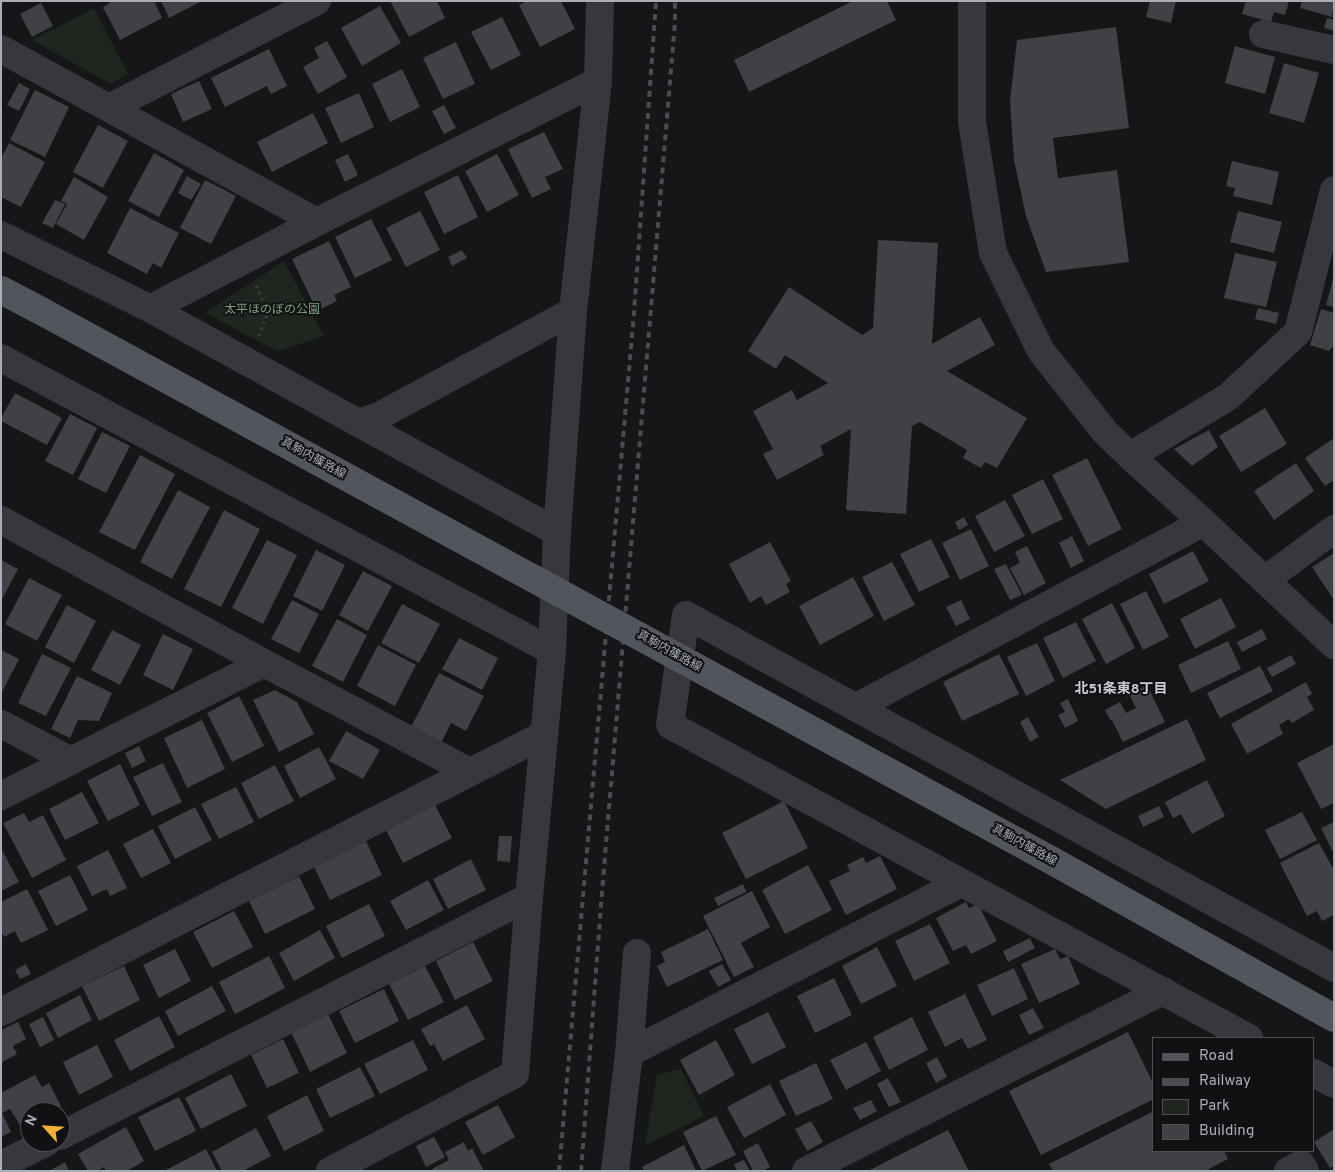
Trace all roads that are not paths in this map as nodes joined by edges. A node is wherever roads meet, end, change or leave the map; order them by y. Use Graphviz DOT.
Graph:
graph roads {
  1 [pos="317,1"];
  2 [pos="600,1"];
  3 [pos="972,1"];
  4 [pos="1263,34"];
  5 [pos="1,49"];
  6 [pos="1334,50"];
  7 [pos="598,81"];
  8 [pos="109,108"];
  9 [pos="1334,190"];
  10 [pos="317,222"];
  11 [pos="1,234"];
  12 [pos="1,290"];
  13 [pos="151,309"];
  14 [pos="573,311"];
  15 [pos="1,358"];
  16 [pos="358,423"];
  17 [pos="1130,456"];
  18 [pos="1,520"];
  19 [pos="1203,522"];
  20 [pos="1334,529"];
  21 [pos="557,532"];
  22 [pos="1265,580"];
  23 [pos="1334,645"];
  24 [pos="552,651"];
  25 [pos="264,663"];
  26 [pos="856,707"];
  27 [pos="1,724"];
  28 [pos="543,736"];
  29 [pos="71,761"];
  30 [pos="470,772"];
  31 [pos="1,796"];
  32 [pos="962,883"];
  33 [pos="528,897"];
  34 [pos="637,953"];
  35 [pos="1334,968"];
  36 [pos="1163,991"];
  37 [pos="1,1012"];
  38 [pos="1334,1018"];
  39 [pos="1247,1037"];
  40 [pos="628,1053"];
  41 [pos="1315,1074"];
  42 [pos="1334,1084"];
  43 [pos="70,1131"];
  44 [pos="28,1152"];
  45 [pos="1,1166"];
  46 [pos="330,1171"];
  47 [pos="615,1171"];
  48 [pos="806,1171"];
  49 [pos="1288,1171"];
  50 [pos="1305,1171"];
  1 -- 8 [label="street"];
  2 -- 7 [label="street"];
  3 -- 17 [label="street"];
  4 -- 6 [label="street"];
  5 -- 8 [label="street"];
  7 -- 10 [label="street"];
  7 -- 14 [label="street"];
  8 -- 10 [label="street"];
  9 -- 17 [label="street"];
  10 -- 13 [label="street"];
  11 -- 13 [label="street"];
  12 -- 38 [label="main road, 真駒内篠路線, bridge"];
  13 -- 16 [label="street"];
  14 -- 16 [label="street"];
  14 -- 21 [label="street"];
  15 -- 24 [label="street"];
  16 -- 21 [label="street"];
  17 -- 19 [label="street"];
  18 -- 25 [label="street"];
  19 -- 22 [label="street"];
  19 -- 26 [label="street"];
  20 -- 22 [label="street"];
  21 -- 24 [label="street"];
  22 -- 23 [label="street"];
  24 -- 28 [label="street"];
  25 -- 29 [label="street"];
  25 -- 30 [label="street"];
  26 -- 32 [label="street"];
  26 -- 35 [label="street"];
  27 -- 29 [label="street"];
  28 -- 30 [label="street"];
  28 -- 33 [label="street"];
  29 -- 31 [label="street"];
  30 -- 37 [label="street"];
  32 -- 36 [label="street"];
  32 -- 40 [label="street"];
  33 -- 43 [label="street"];
  33 -- 46 [label="street"];
  34 -- 40 [label="street"];
  36 -- 39 [label="street"];
  36 -- 48 [label="street"];
  40 -- 47 [label="street"];
  41 -- 42 [label="street"];
  44 -- 45 [label="street"];
  49 -- 50 [label="street"];
}
